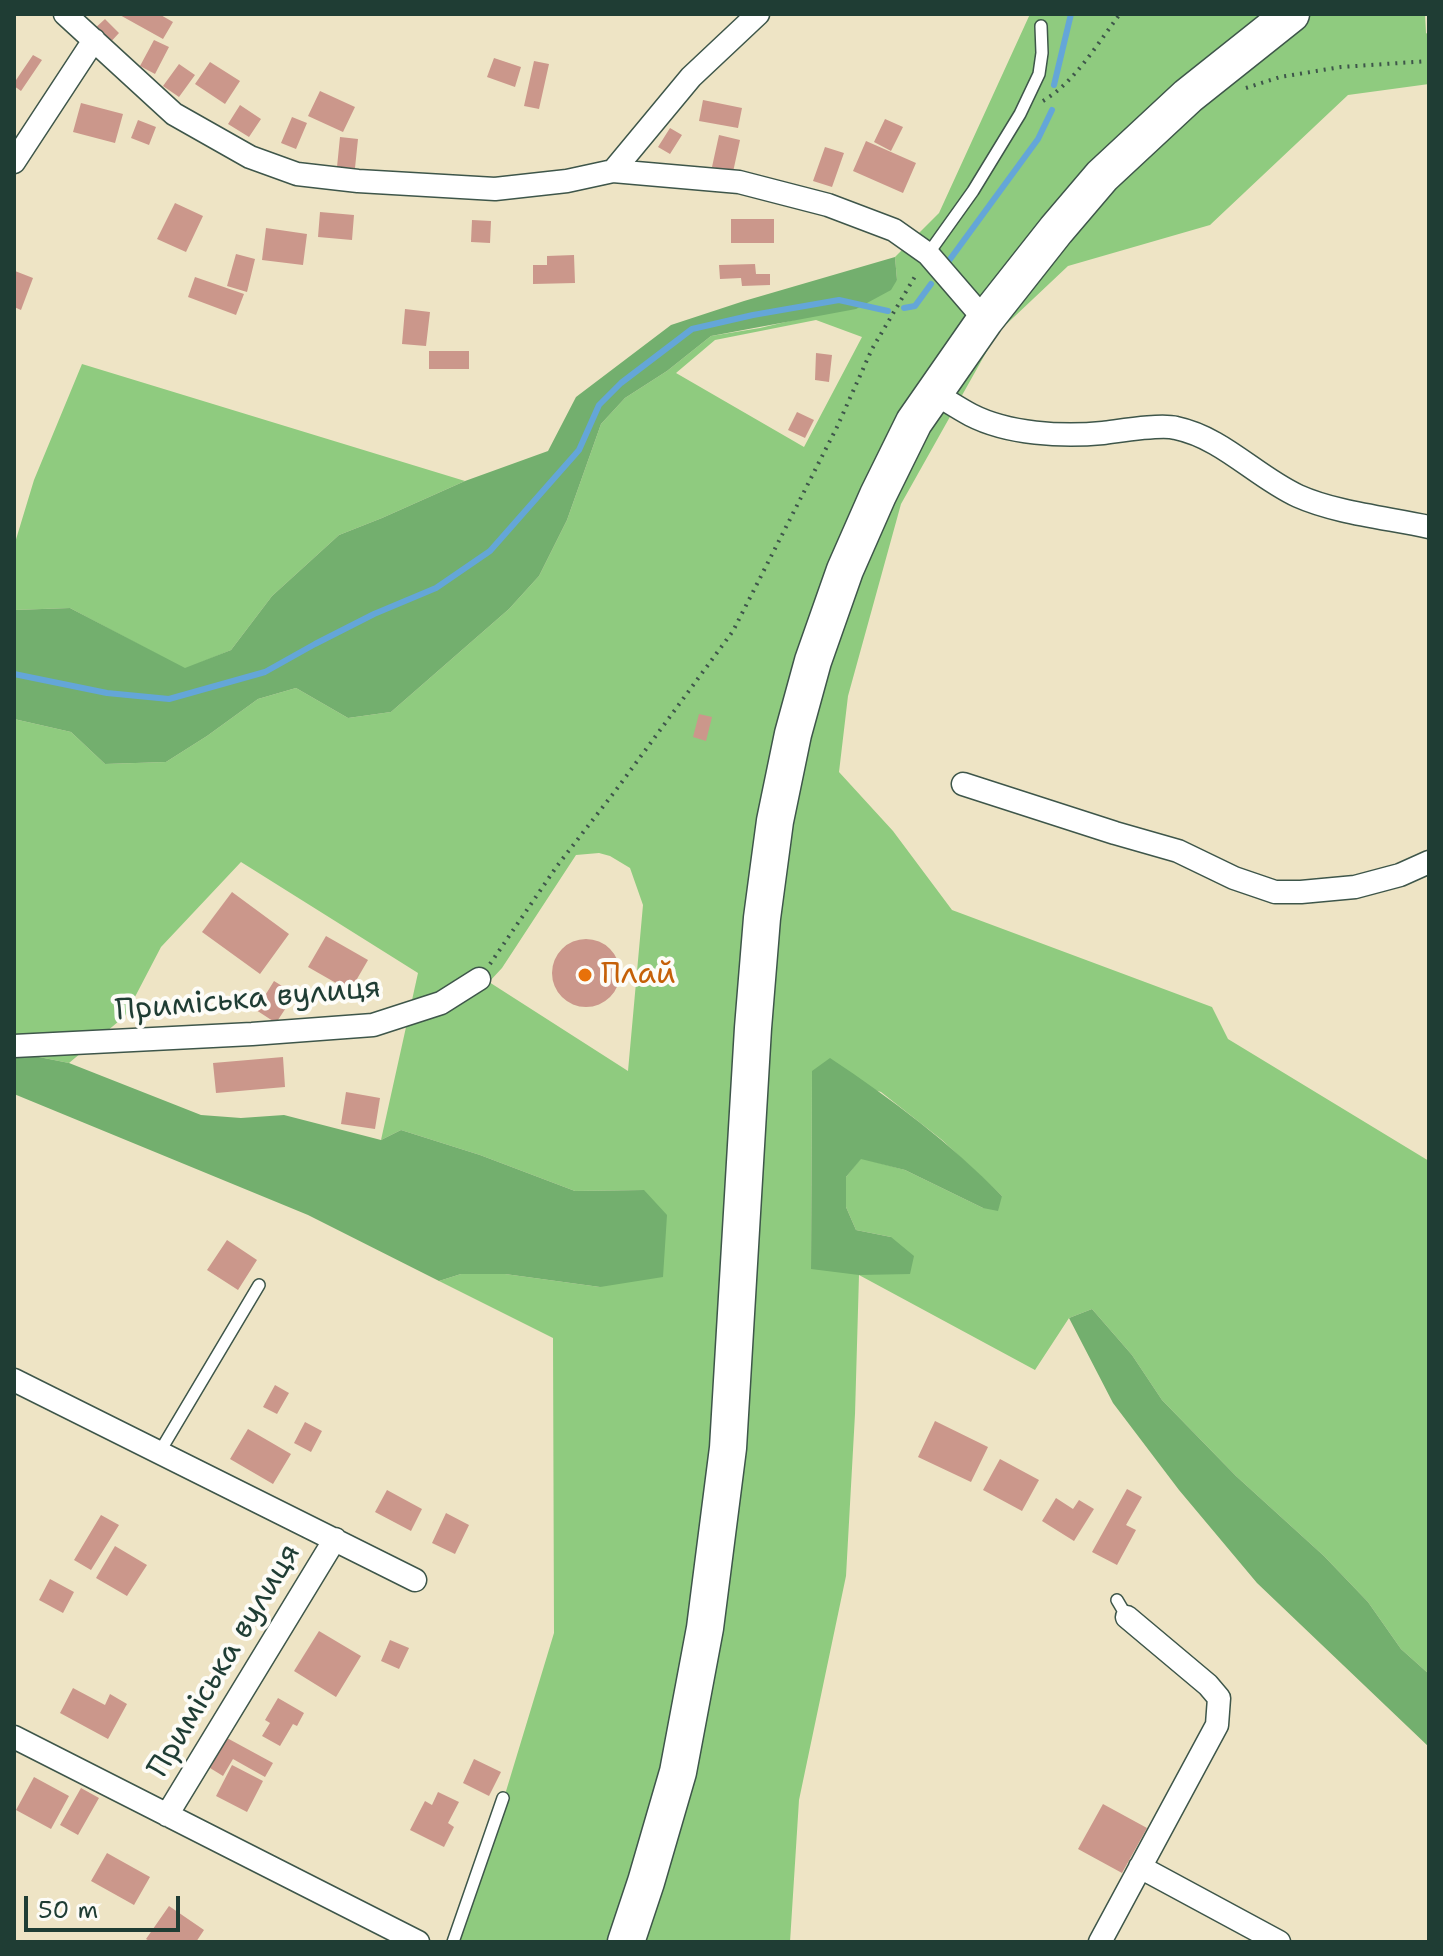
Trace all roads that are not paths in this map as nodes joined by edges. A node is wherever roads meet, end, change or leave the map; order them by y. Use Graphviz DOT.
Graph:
graph roads {
  1 [pos="65,14"];
  2 [pos="758,14"];
  3 [pos="1291,14"];
  4 [pos="1041,26"];
  5 [pos="94,40"];
  6 [pos="14,162"];
  7 [pos="613,171"];
  8 [pos="928,254"];
  9 [pos="985,320"];
  10 [pos="934,393"];
  11 [pos="1429,527"];
  12 [pos="963,784"];
  13 [pos="1429,862"];
  14 [pos="479,979"];
  15 [pos="14,1046"];
  16 [pos="259,1285"];
  17 [pos="14,1380"];
  18 [pos="159,1453"];
  19 [pos="335,1539"];
  20 [pos="415,1580"];
  21 [pos="1122,1608"];
  22 [pos="14,1737"];
  23 [pos="503,1798"];
  24 [pos="167,1815"];
  25 [pos="1140,1867"];
  26 [pos="418,1942"];
  27 [pos="453,1942"];
  28 [pos="626,1942"];
  29 [pos="1100,1942"];
  30 [pos="1279,1942"];
  1 -- 5 [label="street"];
  2 -- 7 [label="street"];
  3 -- 9 [label="highway"];
  4 -- 8 [label="lane"];
  5 -- 6 [label="street"];
  5 -- 7 [label="street"];
  7 -- 8 [label="street"];
  8 -- 9 [label="street"];
  9 -- 10 [label="highway"];
  10 -- 11 [label="street"];
  10 -- 28 [label="highway"];
  12 -- 13 [label="street"];
  14 -- 15 [label="street, Приміська вулиця"];
  16 -- 18 [label="lane"];
  17 -- 18 [label="street, Приміська вулиця"];
  18 -- 19 [label="street, Приміська вулиця"];
  19 -- 20 [label="street, Приміська вулиця"];
  19 -- 24 [label="street, Приміська вулиця"];
  21 -- 25 [label="street"];
  22 -- 24 [label="street, Приміська вулиця"];
  23 -- 27 [label="lane"];
  24 -- 26 [label="street, Приміська вулиця"];
  25 -- 29 [label="street"];
  25 -- 30 [label="street"];
}
